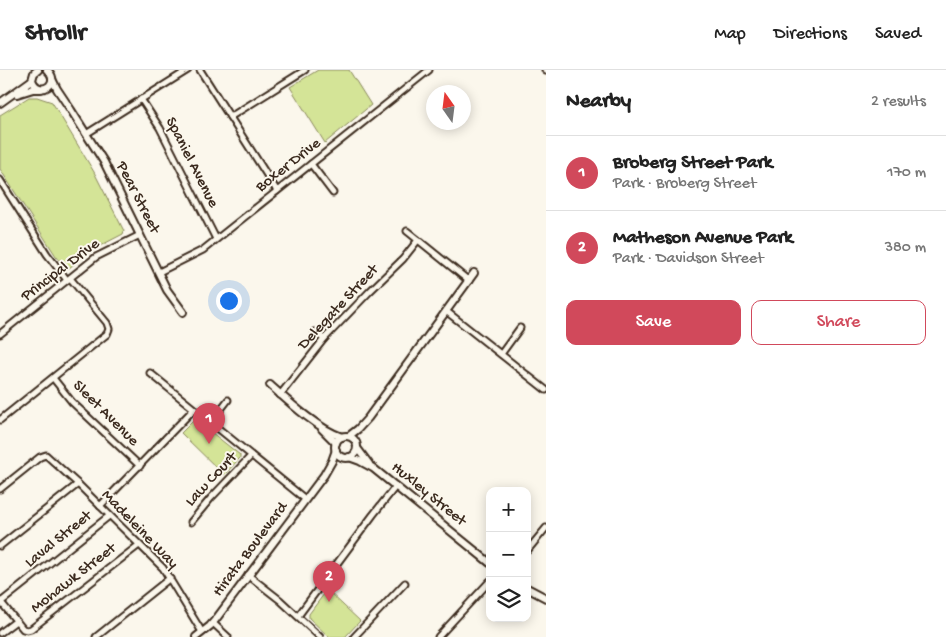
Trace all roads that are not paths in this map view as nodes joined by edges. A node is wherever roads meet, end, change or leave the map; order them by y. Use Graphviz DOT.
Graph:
graph roads {
  1 [pos="29,70"];
  2 [pos="38,70"];
  3 [pos="47,70"];
  4 [pos="59,70"];
  5 [pos="188,70"];
  6 [pos="200,70"];
  7 [pos="305,70"];
  8 [pos="429,70"];
  9 [pos="52,78"];
  10 [pos="32,80"];
  11 [pos="42,89"];
  12 [pos="11,96"];
  13 [pos="62,98"];
  14 [pos="141,99"];
  15 [pos="0,103"];
  16 [pos="230,117"];
  17 [pos="86,134"];
  18 [pos="310,164"];
  19 [pos="0,180"];
  20 [pos="2,187"];
  21 [pos="277,191"];
  22 [pos="333,193"];
  23 [pos="407,231"];
  24 [pos="140,235"];
  25 [pos="216,239"];
  26 [pos="418,240"];
  27 [pos="159,272"];
  28 [pos="474,273"];
  29 [pos="69,279"];
  30 [pos="469,280"];
  31 [pos="446,311"];
  32 [pos="183,312"];
  33 [pos="520,328"];
  34 [pos="315,332"];
  35 [pos="0,334"];
  36 [pos="324,339"];
  37 [pos="501,354"];
  38 [pos="150,373"];
  39 [pos="53,378"];
  40 [pos="270,385"];
  41 [pos="546,390"];
  42 [pos="280,395"];
  43 [pos="228,400"];
  44 [pos="194,410"];
  45 [pos="368,418"];
  46 [pos="0,420"];
  47 [pos="211,422"];
  48 [pos="320,426"];
  49 [pos="345,436"];
  50 [pos="357,446"];
  51 [pos="336,447"];
  52 [pos="251,456"];
  53 [pos="348,458"];
  54 [pos="140,466"];
  55 [pos="373,468"];
  56 [pos="324,475"];
  57 [pos="78,484"];
  58 [pos="396,486"];
  59 [pos="0,489"];
  60 [pos="305,499"];
  61 [pos="100,506"];
  62 [pos="109,516"];
  63 [pos="191,522"];
  64 [pos="546,528"];
  65 [pos="139,545"];
  66 [pos="0,546"];
  67 [pos="531,546"];
  68 [pos="486,560"];
  69 [pos="248,575"];
  70 [pos="170,578"];
  71 [pos="405,583"];
  72 [pos="486,585"];
  73 [pos="531,590"];
  74 [pos="546,598"];
  75 [pos="0,602"];
  76 [pos="298,616"];
  77 [pos="16,621"];
  78 [pos="213,623"];
  79 [pos="202,632"];
  80 [pos="0,633"];
  81 [pos="96,637"];
  82 [pos="196,637"];
  83 [pos="228,637"];
  84 [pos="320,637"];
  85 [pos="354,637"];
  86 [pos="438,637"];
  1 -- 10 [label="street"];
  2 -- 10 [label="street"];
  3 -- 9 [label="street, Pear Street"];
  4 -- 9 [label="street"];
  5 -- 14 [label="street"];
  6 -- 16 [label="street"];
  7 -- 16 [label="street"];
  8 -- 18 [label="street, Boxer Drive"];
  9 -- 11 [label="street"];
  9 -- 13 [label="street, Pear Street"];
  10 -- 11 [label="street, Pear Street"];
  10 -- 12 [label="street"];
  11 -- 12 [label="street"];
  11 -- 13 [label="street, Pear Street"];
  12 -- 15 [label="street"];
  13 -- 17 [label="street, Pear Street"];
  14 -- 17 [label="street"];
  14 -- 25 [label="street, Spaniel Avenue"];
  16 -- 21 [label="street"];
  17 -- 24 [label="street, Pear Street"];
  18 -- 21 [label="street, Boxer Drive"];
  18 -- 22 [label="street"];
  19 -- 20 [label="street"];
  20 -- 29 [label="street"];
  21 -- 25 [label="street, Boxer Drive"];
  23 -- 26 [label="street"];
  24 -- 27 [label="street, Pear Street"];
  24 -- 29 [label="street, Principal Drive"];
  25 -- 27 [label="street, Boxer Drive"];
  26 -- 30 [label="street"];
  26 -- 36 [label="street, Delegate Street"];
  27 -- 32 [label="street, Pear Street"];
  28 -- 30 [label="street"];
  29 -- 35 [label="street, Principal Drive"];
  29 -- 39 [label="street"];
  30 -- 31 [label="street"];
  31 -- 37 [label="street"];
  31 -- 45 [label="street"];
  33 -- 37 [label="street"];
  34 -- 36 [label="street"];
  36 -- 42 [label="street, Delegate Street"];
  37 -- 41 [label="street"];
  38 -- 44 [label="street"];
  39 -- 46 [label="street"];
  39 -- 54 [label="street, Sleet Avenue"];
  40 -- 42 [label="street"];
  42 -- 48 [label="street"];
  43 -- 47 [label="street"];
  44 -- 47 [label="street"];
  44 -- 54 [label="street"];
  45 -- 49 [label="street"];
  45 -- 50 [label="street"];
  47 -- 52 [label="street"];
  48 -- 49 [label="street"];
  48 -- 51 [label="street"];
  49 -- 50 [label="street"];
  49 -- 51 [label="street"];
  50 -- 53 [label="street"];
  50 -- 55 [label="street, Huxley Street"];
  51 -- 53 [label="street"];
  51 -- 56 [label="street, Hirata Boulevard"];
  52 -- 60 [label="street"];
  52 -- 63 [label="street, Law Court"];
  53 -- 55 [label="street, Huxley Street"];
  53 -- 56 [label="street, Hirata Boulevard"];
  54 -- 61 [label="street"];
  55 -- 58 [label="street, Huxley Street"];
  56 -- 60 [label="street, Hirata Boulevard"];
  57 -- 59 [label="street, Madeleine Way"];
  57 -- 61 [label="street, Madeleine Way"];
  57 -- 66 [label="street"];
  58 -- 68 [label="street, Huxley Street"];
  58 -- 76 [label="street"];
  60 -- 69 [label="street, Hirata Boulevard"];
  61 -- 62 [label="street, Madeleine Way"];
  62 -- 65 [label="street, Madeleine Way"];
  62 -- 75 [label="street, Laval Street"];
  64 -- 67 [label="street"];
  65 -- 70 [label="street, Madeleine Way"];
  65 -- 77 [label="street, Mohawk Street"];
  69 -- 76 [label="street"];
  69 -- 78 [label="street, Hirata Boulevard"];
  70 -- 79 [label="street, Madeleine Way"];
  70 -- 81 [label="street"];
  71 -- 85 [label="street"];
  72 -- 86 [label="street"];
  73 -- 74 [label="street"];
  75 -- 77 [label="street"];
  76 -- 84 [label="street"];
  77 -- 80 [label="street"];
  78 -- 79 [label="street, Hirata Boulevard"];
  78 -- 83 [label="street"];
  79 -- 82 [label="street, Hirata Boulevard"];
}
